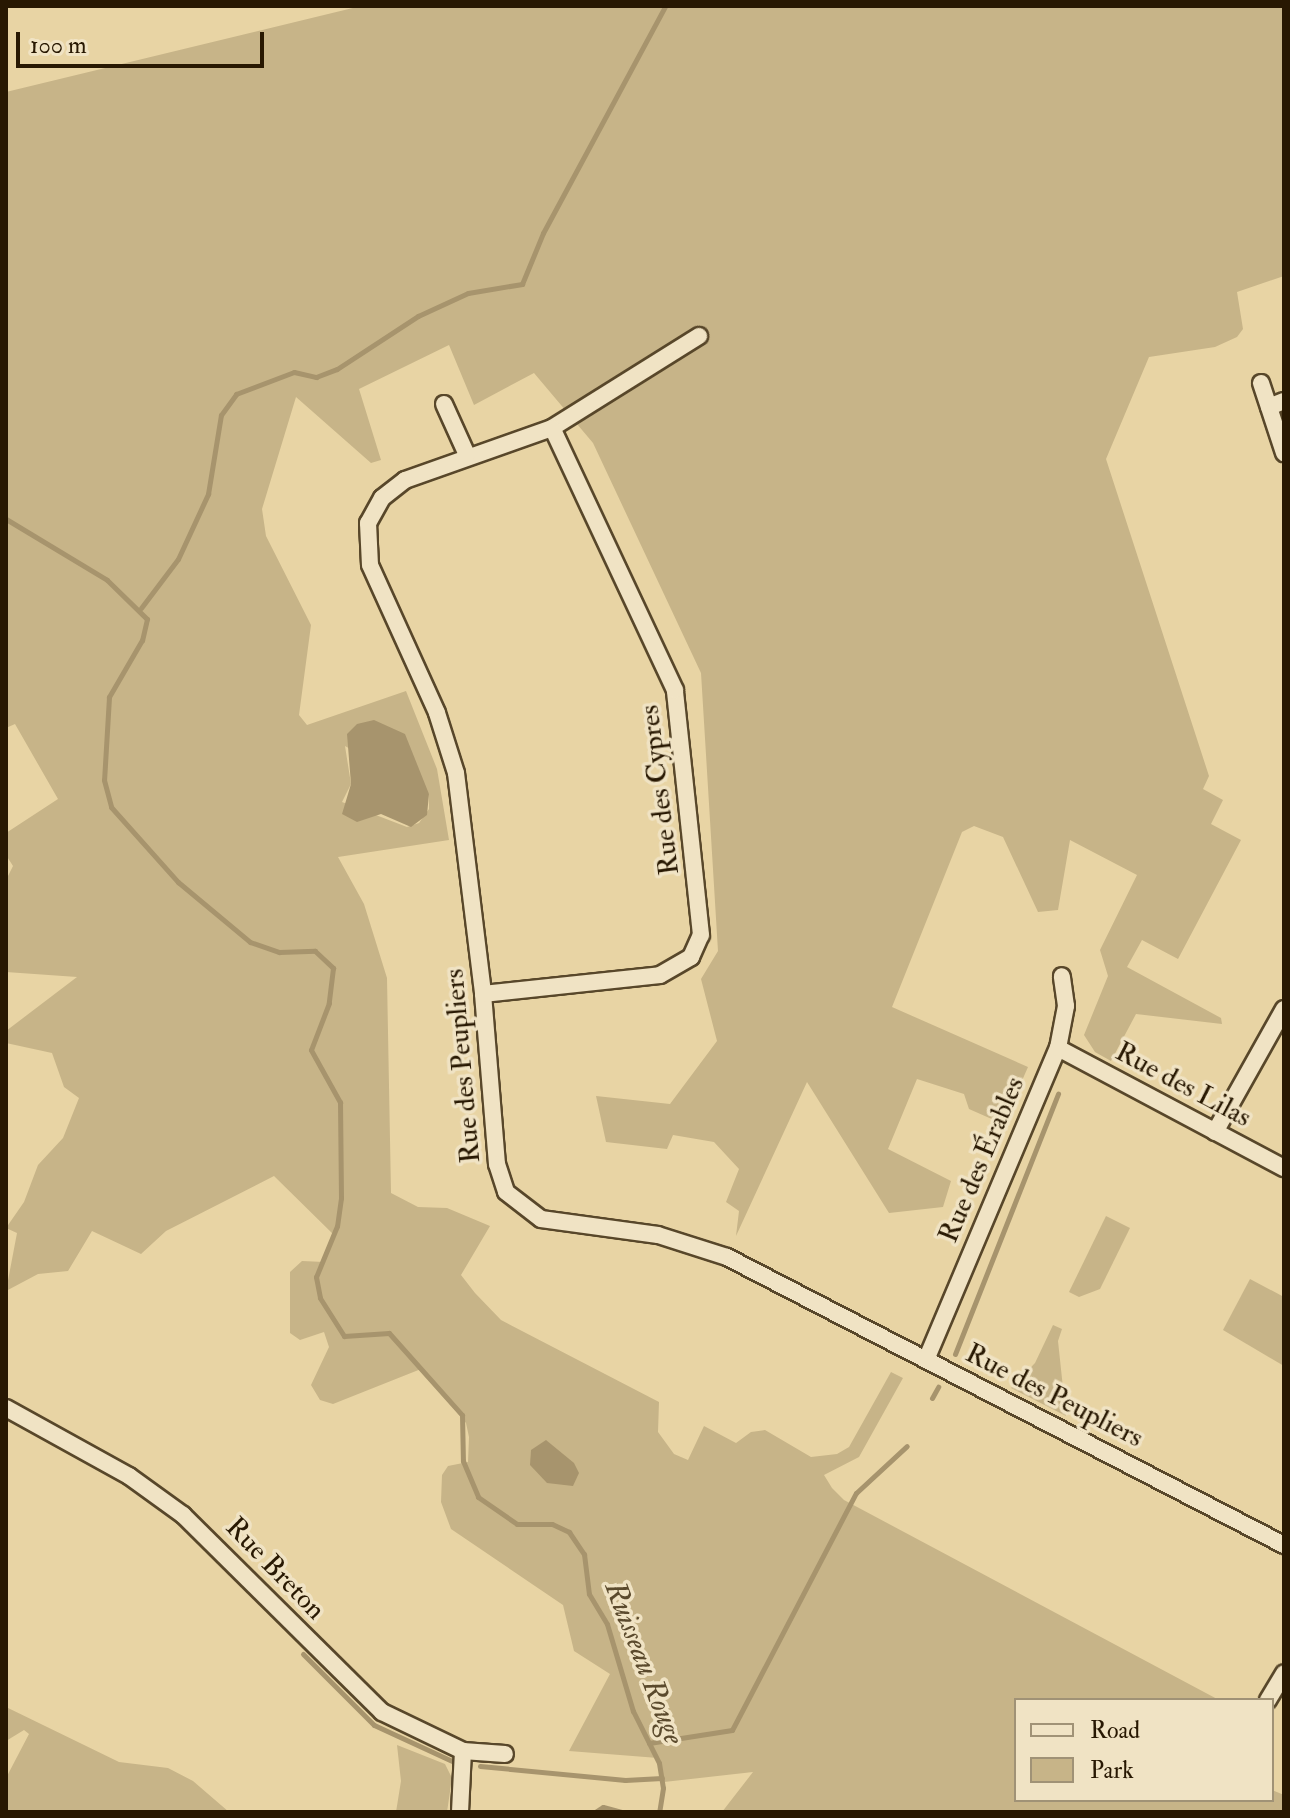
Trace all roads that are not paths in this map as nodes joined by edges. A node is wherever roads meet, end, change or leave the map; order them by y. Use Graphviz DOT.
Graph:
graph roads {
  1 [pos="699,336"];
  2 [pos="1261,383"];
  3 [pos="444,404"];
  4 [pos="1276,404"];
  5 [pos="552,428"];
  6 [pos="1284,453"];
  7 [pos="467,455"];
  8 [pos="1062,976"];
  9 [pos="483,994"];
  10 [pos="1284,1009"];
  11 [pos="1058,1048"];
  12 [pos="1215,1132"];
  13 [pos="1284,1168"];
  14 [pos="926,1360"];
  15 [pos="6,1408"];
  16 [pos="1284,1545"];
  17 [pos="1284,1673"];
  18 [pos="1269,1698"];
  19 [pos="463,1751"];
  20 [pos="505,1754"];
  21 [pos="460,1812"];
  1 -- 5 [label="street"];
  2 -- 4 [label="street"];
  3 -- 7 [label="street"];
  4 -- 6 [label="street"];
  5 -- 7 [label="street"];
  5 -- 9 [label="street, Rue des Cypres"];
  7 -- 9 [label="street, Rue des Peupliers"];
  8 -- 11 [label="street, Rue des Érables"];
  9 -- 14 [label="street, Rue des Peupliers"];
  10 -- 12 [label="street"];
  11 -- 12 [label="street, Rue des Lilas"];
  11 -- 14 [label="street, Rue des Érables"];
  12 -- 13 [label="street, Rue des Lilas"];
  14 -- 16 [label="street, Rue des Peupliers"];
  15 -- 19 [label="street, Rue Breton"];
  17 -- 18 [label="street"];
  19 -- 20 [label="street, Rue Breton"];
  19 -- 21 [label="street"];
}
